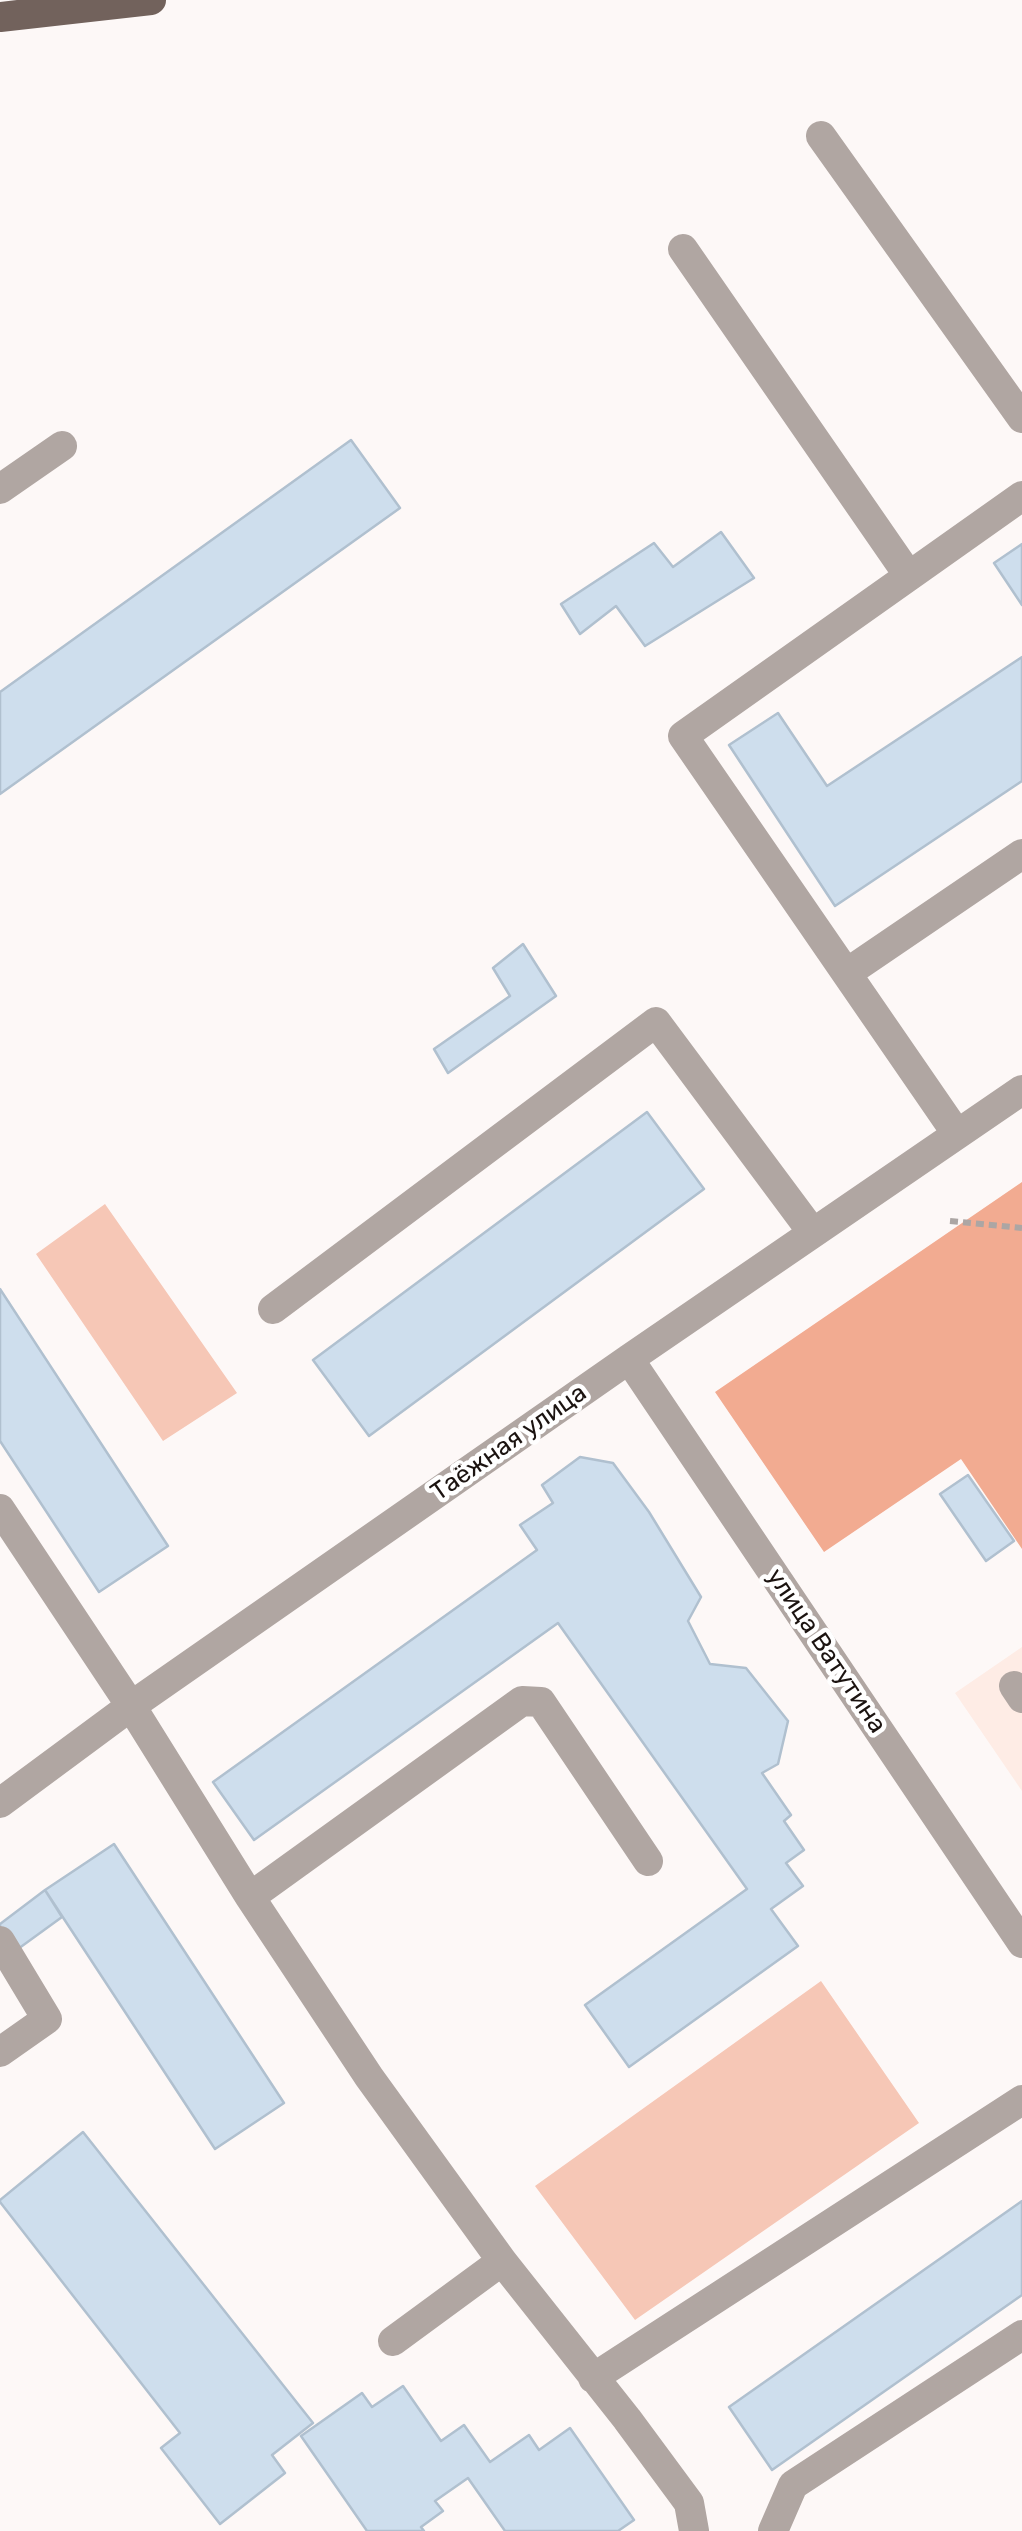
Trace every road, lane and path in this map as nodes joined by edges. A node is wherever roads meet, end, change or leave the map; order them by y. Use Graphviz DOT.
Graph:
graph roads {
  1 [pos="151,0"];
  2 [pos="0,17"];
  3 [pos="821,136"];
  4 [pos="683,249"];
  5 [pos="1022,418"];
  6 [pos="62,446"];
  7 [pos="0,489"];
  8 [pos="1022,496"];
  9 [pos="909,576"];
  10 [pos="1022,854"];
  11 [pos="847,973"];
  12 [pos="1022,1090"];
  13 [pos="958,1134"];
  14 [pos="950,1221"];
  15 [pos="1022,1228"];
  16 [pos="813,1233"];
  17 [pos="273,1309"];
  18 [pos="629,1359"];
  19 [pos="0,1509"];
  20 [pos="131,1706"];
  21 [pos="0,1803"];
  22 [pos="648,1861"];
  23 [pos="250,1898"];
  24 [pos="0,1942"];
  25 [pos="1022,1943"];
  26 [pos="0,2052"];
  27 [pos="1022,2100"];
  28 [pos="502,2261"];
  29 [pos="1022,2335"];
  30 [pos="393,2341"];
  31 [pos="593,2378"];
  32 [pos="694,2531"];
  33 [pos="773,2531"];
  1 -- 2 [label="main road"];
  3 -- 5 [label="street"];
  4 -- 9 [label="street"];
  6 -- 7 [label="street"];
  8 -- 9 [label="street"];
  9 -- 11 [label="street"];
  10 -- 11 [label="street"];
  11 -- 13 [label="street"];
  12 -- 13 [label="street, Таёжная улица"];
  13 -- 16 [label="street, Таёжная улица"];
  14 -- 15 [label="path"];
  16 -- 17 [label="street"];
  16 -- 18 [label="street, Таёжная улица"];
  18 -- 20 [label="street, Таёжная улица"];
  18 -- 25 [label="street, улица Ватутина"];
  19 -- 20 [label="street"];
  20 -- 21 [label="street, Таёжная улица"];
  20 -- 23 [label="street"];
  22 -- 23 [label="street"];
  23 -- 28 [label="street"];
  24 -- 26 [label="street"];
  27 -- 31 [label="street"];
  28 -- 30 [label="street"];
  28 -- 31 [label="street"];
  29 -- 33 [label="street"];
  31 -- 32 [label="street"];
}
